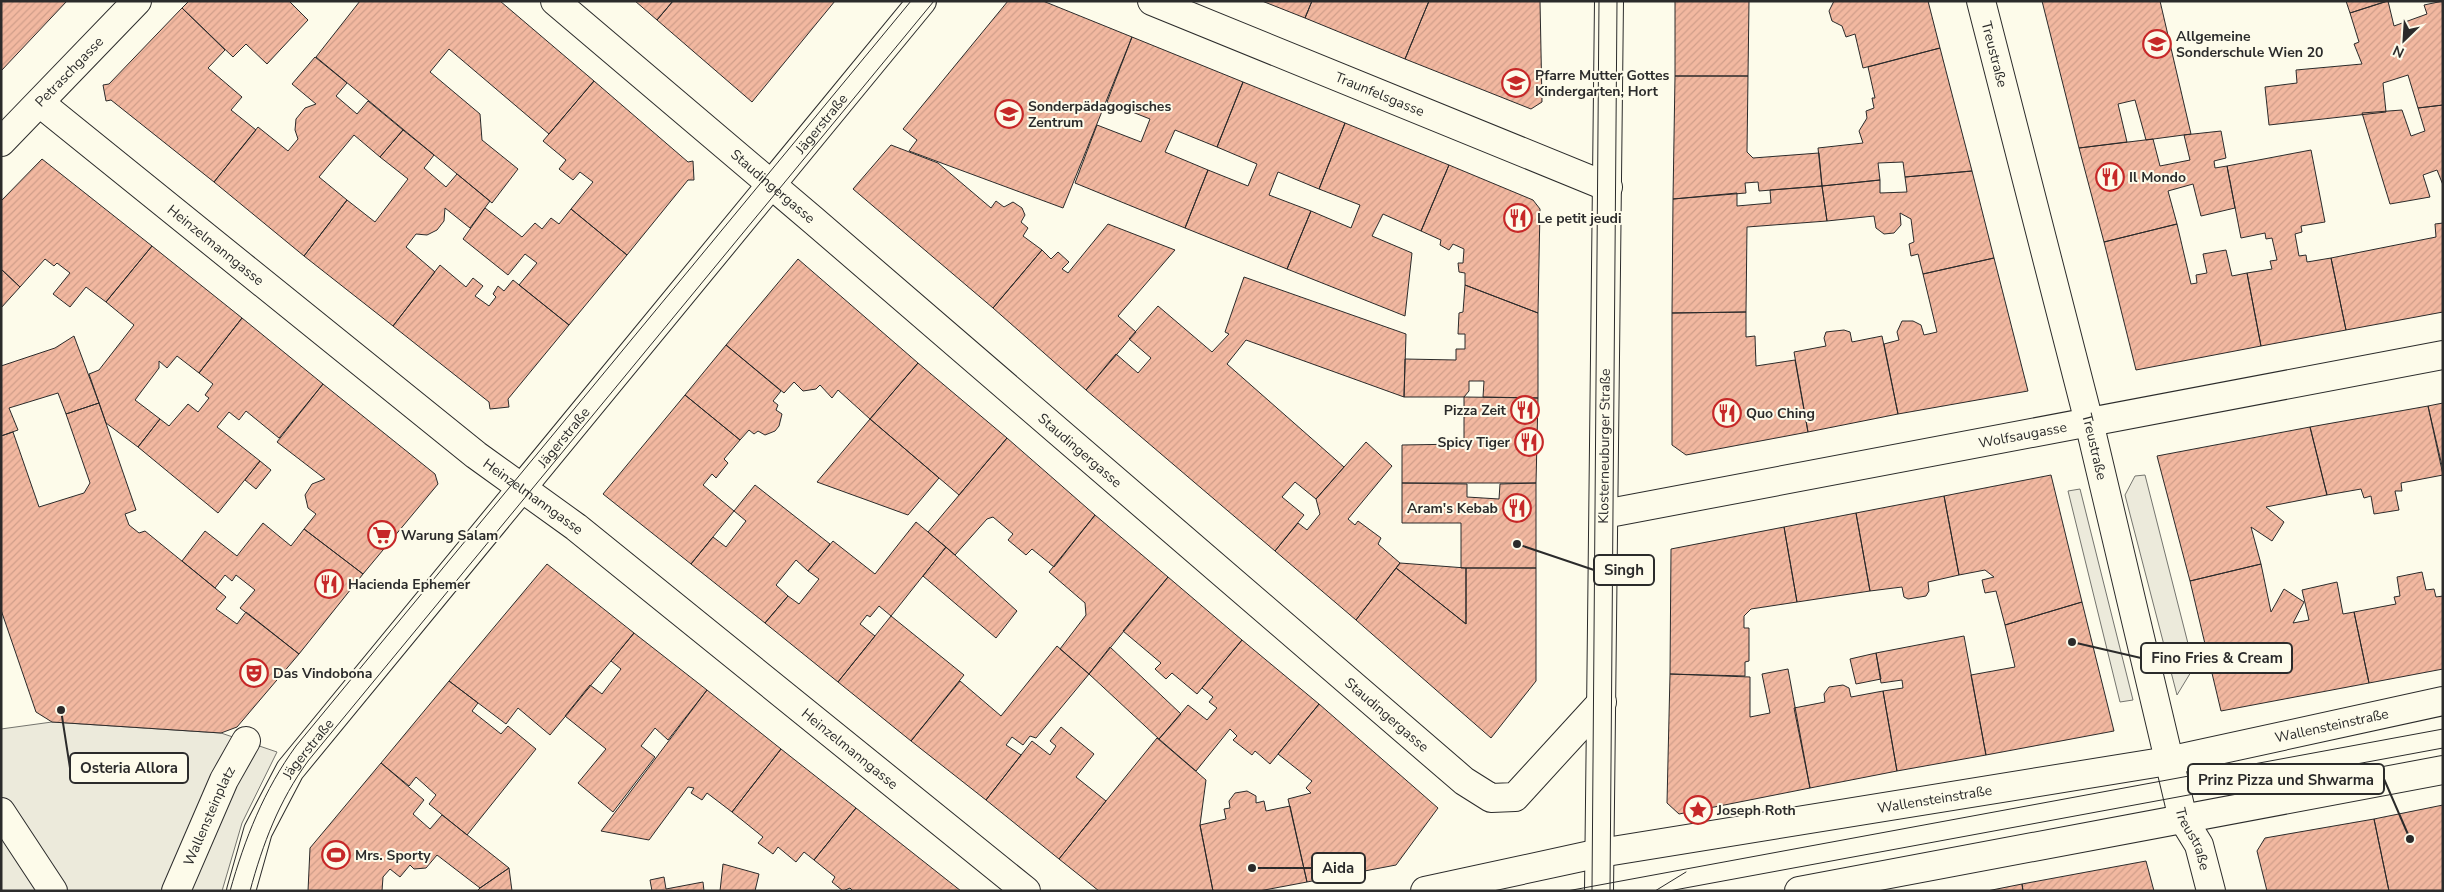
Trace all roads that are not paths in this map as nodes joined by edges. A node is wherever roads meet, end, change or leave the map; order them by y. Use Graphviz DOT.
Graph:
graph roads {
  1 [pos="137,1"];
  2 [pos="555,1"];
  3 [pos="922,1"];
  4 [pos="1152,1"];
  5 [pos="1609,1"];
  6 [pos="1981,1"];
  7 [pos="40,103"];
  8 [pos="1,142"];
  9 [pos="770,185"];
  10 [pos="1608,187"];
  11 [pos="2443,355"];
  12 [pos="2089,422"];
  13 [pos="521,487"];
  14 [pos="1604,514"];
  15 [pos="2443,701"];
  16 [pos="1602,702"];
  17 [pos="246,742"];
  18 [pos="2168,761"];
  19 [pos="2443,770"];
  20 [pos="1,812"];
  21 [pos="2183,819"];
  22 [pos="1600,853"];
  23 [pos="53,891"];
  24 [pos="176,891"];
  25 [pos="240,891"];
  26 [pos="1026,891"];
  27 [pos="1425,891"];
  28 [pos="1600,891"];
  29 [pos="1799,891"];
  30 [pos="2211,891"];
  1 -- 7 [label="street, Petraschgasse"];
  2 -- 9 [label="street, Staudingergasse"];
  3 -- 9 [label="street, Jägerstraße"];
  4 -- 10 [label="street, Traunfelsgasse"];
  5 -- 10 [label="street, Klosterneuburger Straße"];
  6 -- 12 [label="street, Treustraße"];
  7 -- 8 [label="street, Petraschgasse"];
  7 -- 13 [label="street, Heinzelmanngasse"];
  9 -- 13 [label="street, Jägerstraße"];
  9 -- 16 [label="street, Staudingergasse"];
  10 -- 14 [label="street, Klosterneuburger Straße"];
  11 -- 12 [label="street, Wolfsaugasse"];
  12 -- 14 [label="street, Wolfsaugasse"];
  12 -- 18 [label="street, Treustraße"];
  13 -- 25 [label="street, Jägerstraße"];
  13 -- 26 [label="street, Heinzelmanngasse"];
  14 -- 16 [label="street, Klosterneuburger Straße"];
  15 -- 18 [label="street, Wallensteinstraße"];
  16 -- 22 [label="street, Klosterneuburger Straße"];
  17 -- 24 [label="street, Wallensteinplatz"];
  18 -- 21 [label="street, Treustraße"];
  18 -- 22 [label="street, Wallensteinstraße"];
  19 -- 21 [label="street"];
  20 -- 23 [label="street"];
  21 -- 29 [label="street"];
  21 -- 30 [label="street, Treustraße"];
  22 -- 27 [label="street, Wallensteinstraße"];
  22 -- 28 [label="street, Klosterneuburger Straße"];
}
